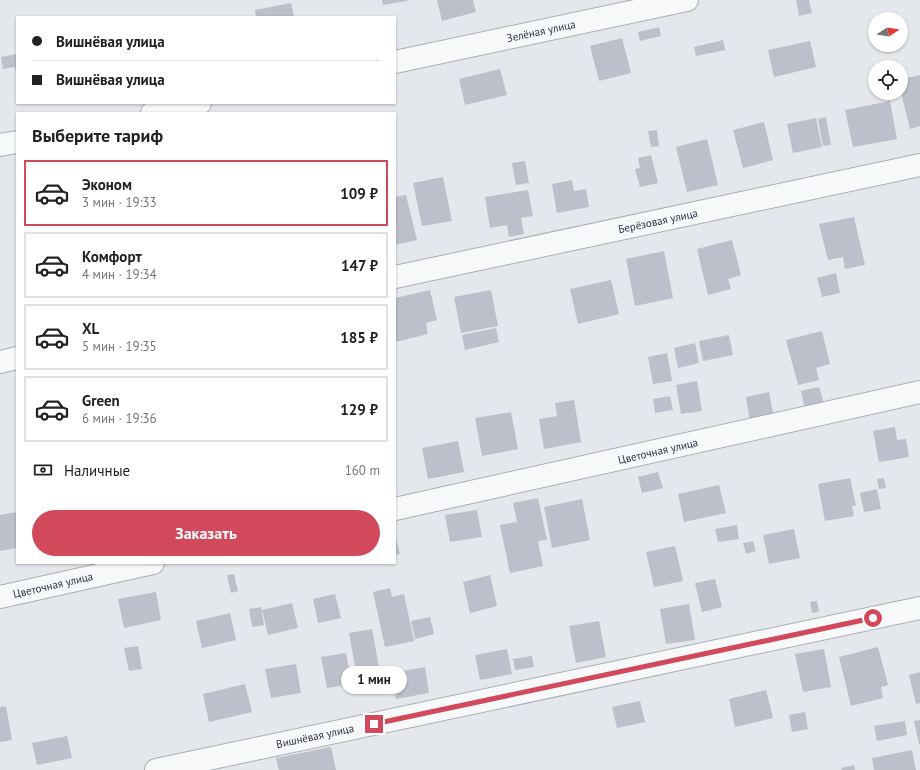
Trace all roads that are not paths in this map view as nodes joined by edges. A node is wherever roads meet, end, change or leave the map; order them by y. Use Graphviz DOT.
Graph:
graph roads {
  1 [pos="687,0"];
  2 [pos="396,62"];
  3 [pos="195,104"];
  4 [pos="157,112"];
  5 [pos="16,142"];
  6 [pos="0,145"];
  7 [pos="920,164"];
  8 [pos="396,277"];
  9 [pos="16,358"];
  10 [pos="0,362"];
  11 [pos="920,392"];
  12 [pos="396,509"];
  13 [pos="148,564"];
  14 [pos="0,597"];
  15 [pos="920,608"];
  16 [pos="156,770"];
  1 -- 2 [label="street, Зелёная улица"];
  3 -- 4 [label="street"];
  5 -- 6 [label="street"];
  7 -- 8 [label="street, Берёзовая улица"];
  9 -- 10 [label="street"];
  11 -- 12 [label="street, Цветочная улица"];
  13 -- 14 [label="street, Цветочная улица"];
  15 -- 16 [label="street, Вишнёвая улица"];
}
